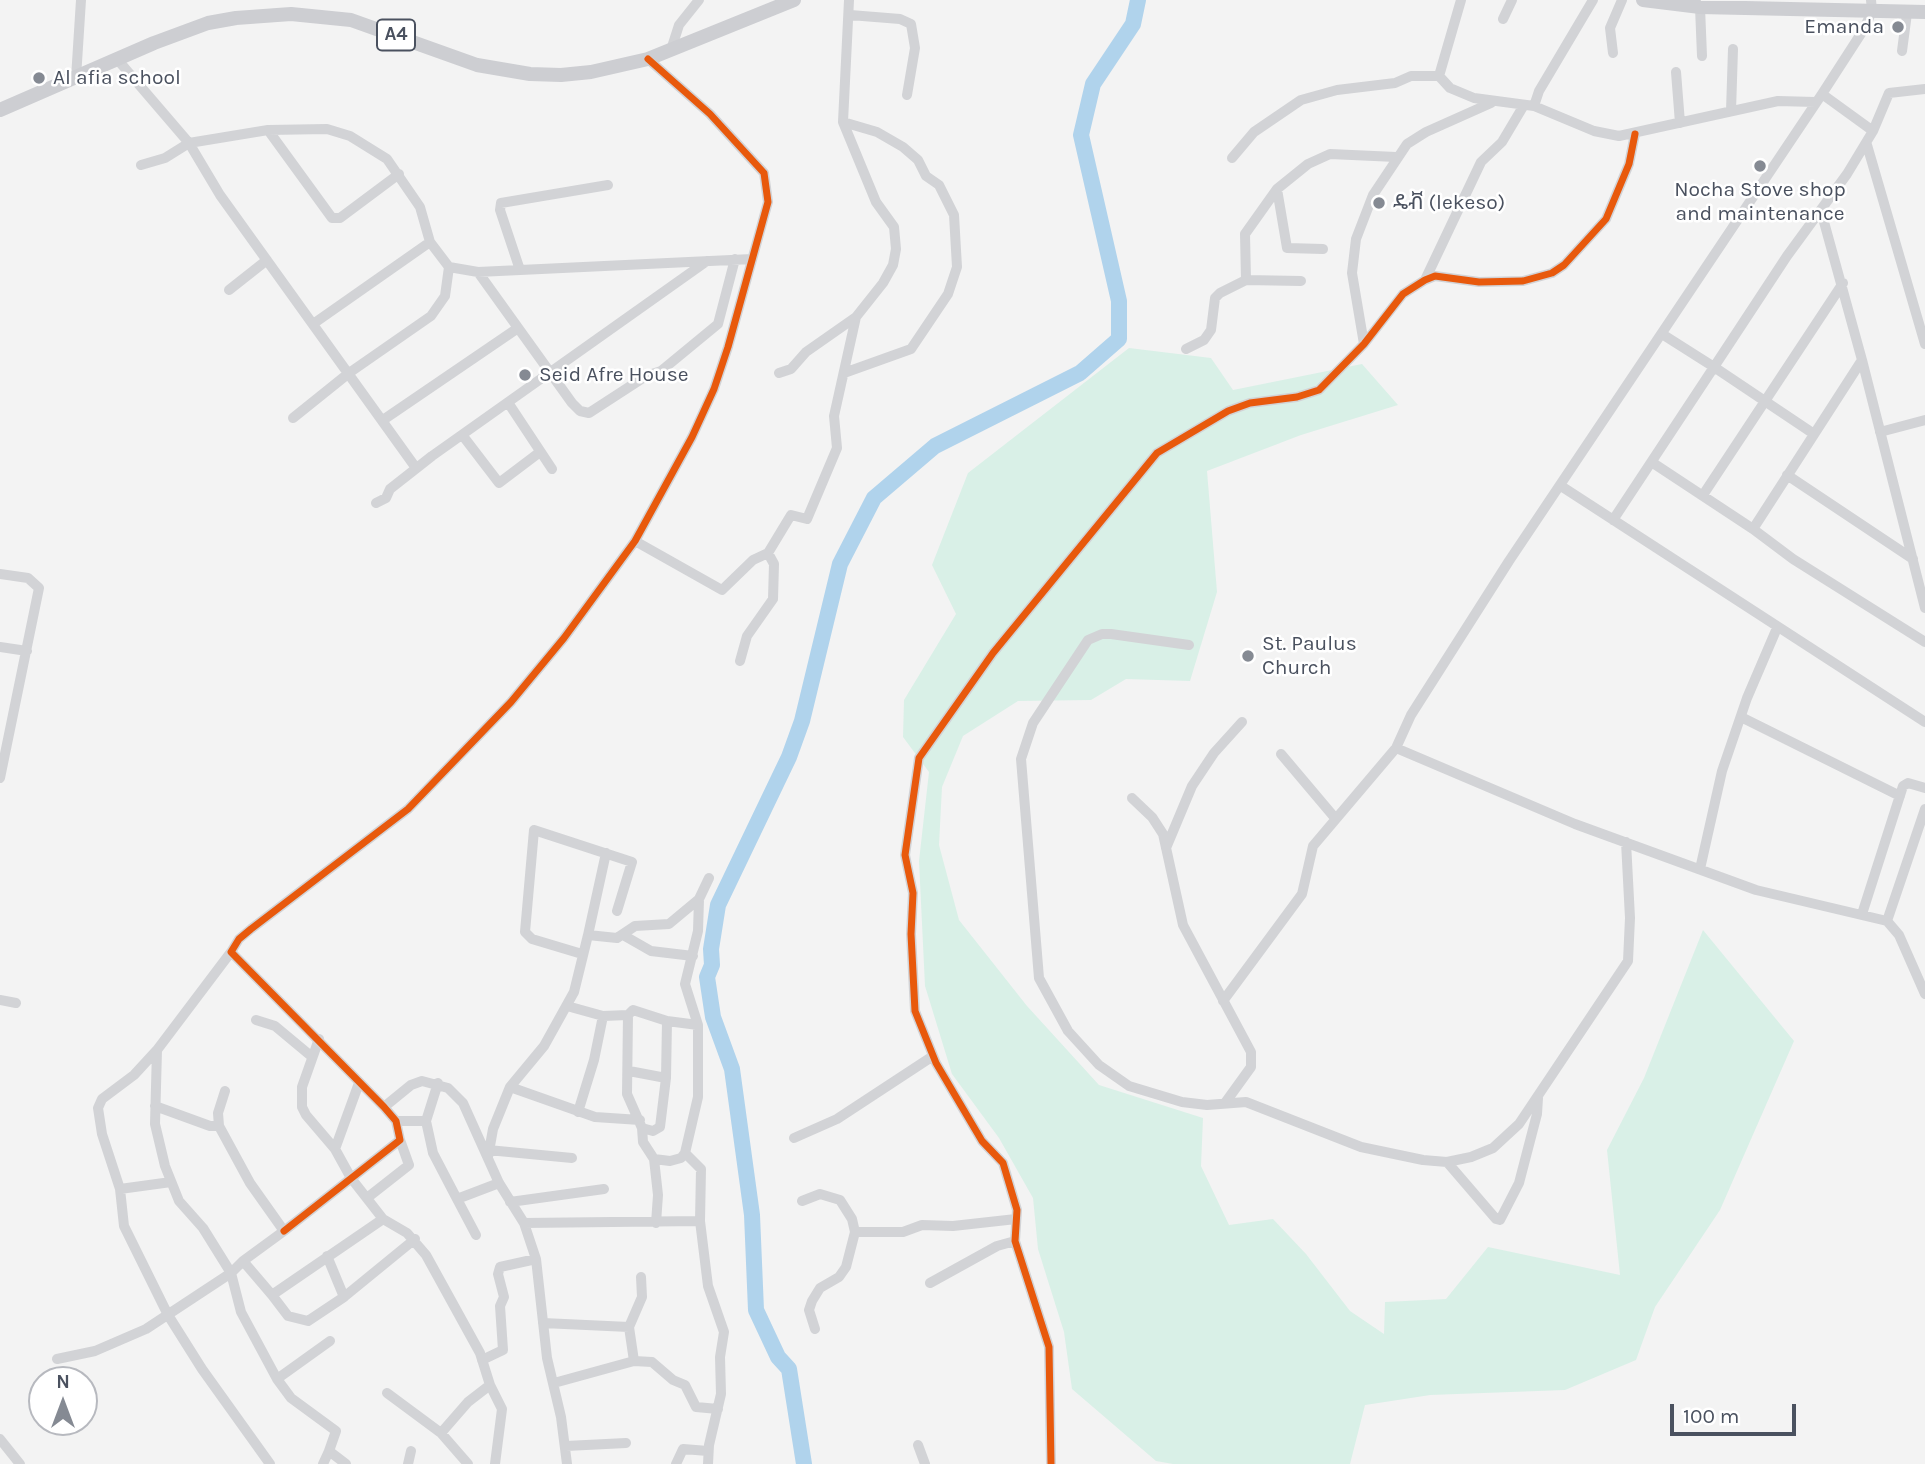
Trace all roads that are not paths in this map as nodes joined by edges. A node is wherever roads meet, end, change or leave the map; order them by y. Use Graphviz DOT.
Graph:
graph roads {
  1 [pos="81,0"];
  2 [pos="699,0"];
  3 [pos="794,0"];
  4 [pos="849,0"];
  5 [pos="1461,0"];
  6 [pos="1512,0"];
  7 [pos="1592,0"];
  8 [pos="1622,0"];
  9 [pos="1645,0"];
  10 [pos="1792,5"];
  11 [pos="1871,6"];
  12 [pos="1700,7"];
  13 [pos="1925,12"];
  14 [pos="1907,13"];
  15 [pos="850,15"];
  16 [pos="1503,19"];
  17 [pos="1732,49"];
  18 [pos="671,50"];
  19 [pos="1902,51"];
  20 [pos="1613,53"];
  21 [pos="1702,56"];
  22 [pos="117,59"];
  23 [pos="648,59"];
  24 [pos="1676,72"];
  25 [pos="1439,76"];
  26 [pos="75,78"];
  27 [pos="1925,89"];
  28 [pos="907,95"];
  29 [pos="1818,98"];
  30 [pos="1491,103"];
  31 [pos="1529,105"];
  32 [pos="0,110"];
  33 [pos="1731,111"];
  34 [pos="844,122"];
  35 [pos="1680,123"];
  36 [pos="268,130"];
  37 [pos="1874,131"];
  38 [pos="1635,134"];
  39 [pos="189,143"];
  40 [pos="1867,145"];
  41 [pos="1396,157"];
  42 [pos="1232,158"];
  43 [pos="141,165"];
  44 [pos="399,174"];
  45 [pos="608,185"];
  46 [pos="1277,190"];
  47 [pos="1821,211"];
  48 [pos="430,242"];
  49 [pos="1323,250"];
  50 [pos="735,259"];
  51 [pos="752,259"];
  52 [pos="267,260"];
  53 [pos="708,261"];
  54 [pos="449,267"];
  55 [pos="520,270"];
  56 [pos="478,272"];
  57 [pos="1246,279"];
  58 [pos="1425,280"];
  59 [pos="1301,281"];
  60 [pos="1843,283"];
  61 [pos="229,290"];
  62 [pos="856,317"];
  63 [pos="313,324"];
  64 [pos="518,328"];
  65 [pos="1662,334"];
  66 [pos="1364,344"];
  67 [pos="1925,344"];
  68 [pos="1186,349"];
  69 [pos="1862,360"];
  70 [pos="1714,367"];
  71 [pos="349,373"];
  72 [pos="552,373"];
  73 [pos="779,373"];
  74 [pos="844,373"];
  75 [pos="1764,400"];
  76 [pos="509,404"];
  77 [pos="293,418"];
  78 [pos="1925,420"];
  79 [pos="383,421"];
  80 [pos="1880,432"];
  81 [pos="1814,435"];
  82 [pos="463,436"];
  83 [pos="540,452"];
  84 [pos="1653,463"];
  85 [pos="416,468"];
  86 [pos="552,469"];
  87 [pos="1787,475"];
  88 [pos="1561,486"];
  89 [pos="1703,495"];
  90 [pos="376,503"];
  91 [pos="1613,520"];
  92 [pos="1753,529"];
  93 [pos="635,541"];
  94 [pos="768,553"];
  95 [pos="1913,559"];
  96 [pos="0,574"];
  97 [pos="1925,608"];
  98 [pos="1777,628"];
  99 [pos="1925,642"];
  100 [pos="1189,645"];
  101 [pos="0,647"];
  102 [pos="27,651"];
  103 [pos="740,661"];
  104 [pos="1741,717"];
  105 [pos="0,722"];
  106 [pos="1242,722"];
  107 [pos="1925,722"];
  108 [pos="12,724"];
  109 [pos="1396,748"];
  110 [pos="1281,754"];
  111 [pos="0,778"];
  112 [pos="1925,788"];
  113 [pos="1900,796"];
  114 [pos="1132,798"];
  115 [pos="1925,809"];
  116 [pos="1335,818"];
  117 [pos="1626,842"];
  118 [pos="1166,848"];
  119 [pos="606,853"];
  120 [pos="1700,869"];
  121 [pos="709,878"];
  122 [pos="699,899"];
  123 [pos="617,911"];
  124 [pos="1862,914"];
  125 [pos="1887,921"];
  126 [pos="588,936"];
  127 [pos="623,936"];
  128 [pos="231,952"];
  129 [pos="582,954"];
  130 [pos="693,956"];
  131 [pos="1925,993"];
  132 [pos="0,1000"];
  133 [pos="1223,1001"];
  134 [pos="16,1003"];
  135 [pos="567,1006"];
  136 [pos="628,1015"];
  137 [pos="603,1016"];
  138 [pos="256,1020"];
  139 [pos="667,1021"];
  140 [pos="698,1025"];
  141 [pos="319,1040"];
  142 [pos="157,1050"];
  143 [pos="311,1056"];
  144 [pos="933,1056"];
  145 [pos="629,1071"];
  146 [pos="666,1078"];
  147 [pos="359,1083"];
  148 [pos="438,1083"];
  149 [pos="510,1087"];
  150 [pos="225,1091"];
  151 [pos="1538,1095"];
  152 [pos="1225,1103"];
  153 [pos="155,1106"];
  154 [pos="384,1107"];
  155 [pos="578,1112"];
  156 [pos="396,1121"];
  157 [pos="425,1121"];
  158 [pos="641,1124"];
  159 [pos="219,1126"];
  160 [pos="794,1138"];
  161 [pos="400,1140"];
  162 [pos="335,1149"];
  163 [pos="685,1153"];
  164 [pos="488,1154"];
  165 [pos="572,1158"];
  166 [pos="654,1158"];
  167 [pos="1447,1162"];
  168 [pos="351,1178"];
  169 [pos="171,1182"];
  170 [pos="499,1183"];
  171 [pos="120,1189"];
  172 [pos="604,1189"];
  173 [pos="367,1198"];
  174 [pos="457,1199"];
  175 [pos="802,1201"];
  176 [pos="510,1202"];
  177 [pos="383,1219"];
  178 [pos="1016,1219"];
  179 [pos="700,1221"];
  180 [pos="524,1223"];
  181 [pos="656,1223"];
  182 [pos="284,1231"];
  183 [pos="855,1232"];
  184 [pos="476,1236"];
  185 [pos="415,1239"];
  186 [pos="1015,1241"];
  187 [pos="327,1256"];
  188 [pos="536,1259"];
  189 [pos="243,1261"];
  190 [pos="231,1273"];
  191 [pos="641,1277"];
  192 [pos="930,1283"];
  193 [pos="271,1295"];
  194 [pos="344,1297"];
  195 [pos="168,1315"];
  196 [pos="543,1323"];
  197 [pos="629,1327"];
  198 [pos="815,1329"];
  199 [pos="330,1341"];
  200 [pos="57,1359"];
  201 [pos="482,1360"];
  202 [pos="635,1361"];
  203 [pos="277,1379"];
  204 [pos="554,1383"];
  205 [pos="490,1385"];
  206 [pos="387,1393"];
  207 [pos="718,1409"];
  208 [pos="441,1433"];
  209 [pos="0,1439"];
  210 [pos="626,1443"];
  211 [pos="918,1445"];
  212 [pos="566,1446"];
  213 [pos="329,1451"];
  214 [pos="411,1451"];
  215 [pos="708,1451"];
  216 [pos="11,1452"];
  217 [pos="8,1464"];
  218 [pos="20,1464"];
  219 [pos="270,1464"];
  220 [pos="323,1464"];
  221 [pos="346,1464"];
  222 [pos="408,1464"];
  223 [pos="468,1464"];
  224 [pos="495,1464"];
  225 [pos="567,1464"];
  226 [pos="676,1464"];
  227 [pos="708,1464"];
  228 [pos="925,1464"];
  229 [pos="1051,1464"];
  1 -- 26 [label="street"];
  2 -- 18 [label="street"];
  3 -- 18 [label="main road, A4"];
  4 -- 15 [label="street"];
  5 -- 25 [label="street"];
  6 -- 16 [label="street"];
  7 -- 31 [label="street"];
  8 -- 20 [label="street"];
  9 -- 12 [label="main road"];
  10 -- 11 [label="main road"];
  10 -- 12 [label="main road"];
  11 -- 14 [label="main road"];
  11 -- 29 [label="street"];
  12 -- 21 [label="street"];
  13 -- 14 [label="main road"];
  14 -- 19 [label="street"];
  15 -- 28 [label="street"];
  15 -- 34 [label="street"];
  17 -- 33 [label="street"];
  18 -- 23 [label="main road, A4"];
  22 -- 23 [label="main road, A4"];
  22 -- 26 [label="main road, A4"];
  22 -- 39 [label="street"];
  23 -- 51 [label="street"];
  24 -- 35 [label="street"];
  25 -- 30 [label="street"];
  25 -- 42 [label="street"];
  26 -- 32 [label="main road, A4"];
  27 -- 37 [label="street"];
  29 -- 33 [label="street"];
  29 -- 37 [label="street"];
  29 -- 65 [label="street"];
  30 -- 31 [label="street"];
  30 -- 41 [label="street"];
  31 -- 38 [label="street"];
  31 -- 58 [label="street"];
  33 -- 35 [label="street"];
  34 -- 62 [label="street"];
  34 -- 74 [label="street"];
  35 -- 38 [label="street"];
  36 -- 39 [label="street"];
  36 -- 44 [label="street"];
  36 -- 44 [label="street"];
  37 -- 40 [label="street"];
  38 -- 58 [label="street"];
  39 -- 43 [label="street"];
  39 -- 52 [label="street"];
  40 -- 47 [label="street"];
  40 -- 67 [label="street"];
  41 -- 46 [label="street"];
  41 -- 66 [label="street"];
  44 -- 48 [label="street"];
  45 -- 55 [label="street"];
  46 -- 49 [label="street"];
  46 -- 57 [label="street"];
  47 -- 60 [label="street"];
  47 -- 70 [label="street"];
  48 -- 54 [label="street"];
  48 -- 63 [label="street"];
  50 -- 51 [label="street"];
  50 -- 53 [label="street"];
  50 -- 72 [label="street"];
  51 -- 93 [label="street"];
  52 -- 61 [label="street"];
  52 -- 63 [label="street"];
  53 -- 55 [label="street"];
  53 -- 72 [label="street"];
  54 -- 56 [label="street"];
  54 -- 71 [label="street"];
  55 -- 56 [label="street"];
  56 -- 64 [label="street"];
  57 -- 59 [label="street"];
  57 -- 68 [label="street"];
  58 -- 66 [label="street"];
  60 -- 69 [label="street"];
  60 -- 75 [label="street"];
  62 -- 73 [label="street"];
  62 -- 74 [label="street"];
  63 -- 71 [label="street"];
  64 -- 72 [label="street"];
  64 -- 79 [label="street"];
  65 -- 70 [label="street"];
  65 -- 88 [label="street"];
  66 -- 144 [label="street"];
  69 -- 80 [label="street"];
  69 -- 81 [label="street"];
  70 -- 75 [label="street"];
  70 -- 84 [label="street"];
  71 -- 77 [label="street"];
  71 -- 79 [label="street"];
  72 -- 76 [label="street"];
  74 -- 94 [label="street"];
  75 -- 81 [label="street"];
  75 -- 89 [label="street"];
  76 -- 82 [label="street"];
  76 -- 83 [label="street"];
  78 -- 80 [label="street"];
  79 -- 85 [label="street"];
  80 -- 95 [label="street"];
  81 -- 87 [label="street"];
  82 -- 83 [label="street"];
  82 -- 85 [label="street"];
  83 -- 86 [label="street"];
  84 -- 89 [label="street"];
  84 -- 91 [label="street"];
  85 -- 90 [label="street"];
  87 -- 92 [label="street"];
  87 -- 95 [label="street"];
  88 -- 91 [label="street"];
  88 -- 109 [label="street"];
  89 -- 92 [label="street"];
  91 -- 98 [label="street"];
  92 -- 99 [label="street"];
  93 -- 94 [label="street"];
  93 -- 128 [label="street"];
  94 -- 103 [label="street"];
  95 -- 97 [label="street"];
  96 -- 102 [label="street"];
  98 -- 104 [label="street"];
  98 -- 107 [label="street"];
  100 -- 152 [label="street"];
  101 -- 102 [label="street"];
  102 -- 108 [label="street"];
  104 -- 113 [label="street"];
  104 -- 120 [label="street"];
  105 -- 108 [label="street"];
  106 -- 118 [label="street"];
  108 -- 111 [label="street"];
  109 -- 116 [label="street"];
  109 -- 117 [label="street"];
  110 -- 116 [label="street"];
  112 -- 113 [label="street"];
  113 -- 124 [label="street"];
  114 -- 118 [label="street"];
  115 -- 125 [label="street"];
  116 -- 133 [label="street"];
  117 -- 120 [label="street"];
  117 -- 151 [label="street"];
  118 -- 133 [label="street"];
  119 -- 123 [label="street"];
  119 -- 126 [label="street"];
  119 -- 129 [label="street"];
  120 -- 124 [label="street"];
  121 -- 122 [label="street"];
  122 -- 127 [label="street"];
  122 -- 130 [label="street"];
  124 -- 125 [label="street"];
  125 -- 131 [label="street"];
  126 -- 127 [label="street"];
  126 -- 129 [label="street"];
  127 -- 130 [label="street"];
  128 -- 141 [label="street"];
  128 -- 142 [label="street"];
  129 -- 135 [label="street"];
  130 -- 140 [label="street"];
  132 -- 134 [label="street"];
  133 -- 152 [label="street"];
  135 -- 137 [label="street"];
  135 -- 149 [label="street"];
  136 -- 137 [label="street"];
  136 -- 139 [label="street"];
  136 -- 145 [label="street"];
  137 -- 155 [label="street"];
  138 -- 143 [label="street"];
  139 -- 140 [label="street"];
  139 -- 146 [label="street"];
  140 -- 163 [label="street"];
  141 -- 143 [label="street"];
  141 -- 147 [label="street"];
  142 -- 153 [label="street"];
  142 -- 171 [label="street"];
  143 -- 162 [label="street"];
  144 -- 160 [label="street"];
  144 -- 178 [label="street"];
  145 -- 146 [label="street"];
  145 -- 158 [label="street"];
  146 -- 158 [label="street"];
  147 -- 154 [label="street"];
  147 -- 162 [label="street"];
  148 -- 154 [label="street"];
  148 -- 157 [label="street"];
  148 -- 164 [label="street"];
  149 -- 155 [label="street"];
  149 -- 164 [label="street"];
  150 -- 159 [label="street"];
  151 -- 167 [label="street"];
  151 -- 167 [label="street"];
  152 -- 167 [label="street"];
  153 -- 159 [label="street"];
  153 -- 169 [label="street"];
  154 -- 156 [label="street"];
  155 -- 158 [label="street"];
  156 -- 157 [label="street"];
  156 -- 161 [label="street"];
  157 -- 174 [label="street"];
  158 -- 166 [label="street"];
  159 -- 182 [label="street"];
  161 -- 168 [label="street"];
  161 -- 173 [label="street"];
  162 -- 168 [label="street"];
  163 -- 166 [label="street"];
  163 -- 179 [label="street"];
  164 -- 165 [label="street"];
  164 -- 170 [label="street"];
  166 -- 181 [label="street"];
  168 -- 173 [label="street"];
  168 -- 182 [label="street"];
  169 -- 171 [label="street"];
  169 -- 190 [label="street"];
  170 -- 174 [label="street"];
  170 -- 176 [label="street"];
  171 -- 195 [label="street"];
  172 -- 176 [label="street"];
  173 -- 177 [label="street"];
  174 -- 184 [label="street"];
  175 -- 183 [label="street"];
  176 -- 180 [label="street"];
  177 -- 185 [label="street"];
  177 -- 187 [label="street"];
  178 -- 183 [label="street"];
  178 -- 186 [label="street"];
  179 -- 181 [label="street"];
  179 -- 207 [label="street"];
  180 -- 181 [label="street"];
  180 -- 188 [label="street"];
  182 -- 189 [label="street"];
  183 -- 198 [label="street"];
  185 -- 194 [label="street"];
  185 -- 201 [label="street"];
  186 -- 192 [label="street"];
  186 -- 229 [label="street"];
  187 -- 193 [label="street"];
  187 -- 194 [label="street"];
  188 -- 196 [label="street"];
  188 -- 201 [label="street"];
  189 -- 190 [label="street"];
  189 -- 193 [label="street"];
  190 -- 195 [label="street"];
  190 -- 203 [label="street"];
  191 -- 197 [label="street"];
  193 -- 194 [label="street"];
  195 -- 200 [label="street"];
  195 -- 219 [label="street"];
  196 -- 197 [label="street"];
  196 -- 204 [label="street"];
  197 -- 202 [label="street"];
  199 -- 203 [label="street"];
  201 -- 205 [label="street"];
  202 -- 204 [label="street"];
  202 -- 207 [label="street"];
  203 -- 213 [label="street"];
  204 -- 212 [label="street"];
  205 -- 208 [label="street"];
  205 -- 224 [label="street"];
  206 -- 208 [label="street"];
  207 -- 215 [label="street"];
  208 -- 223 [label="street"];
  209 -- 216 [label="street"];
  210 -- 212 [label="street"];
  211 -- 228 [label="street"];
  212 -- 225 [label="street"];
  213 -- 220 [label="street"];
  213 -- 221 [label="street"];
  214 -- 222 [label="street"];
  215 -- 226 [label="street"];
  215 -- 227 [label="street"];
  216 -- 217 [label="street"];
  216 -- 218 [label="street"];
}
